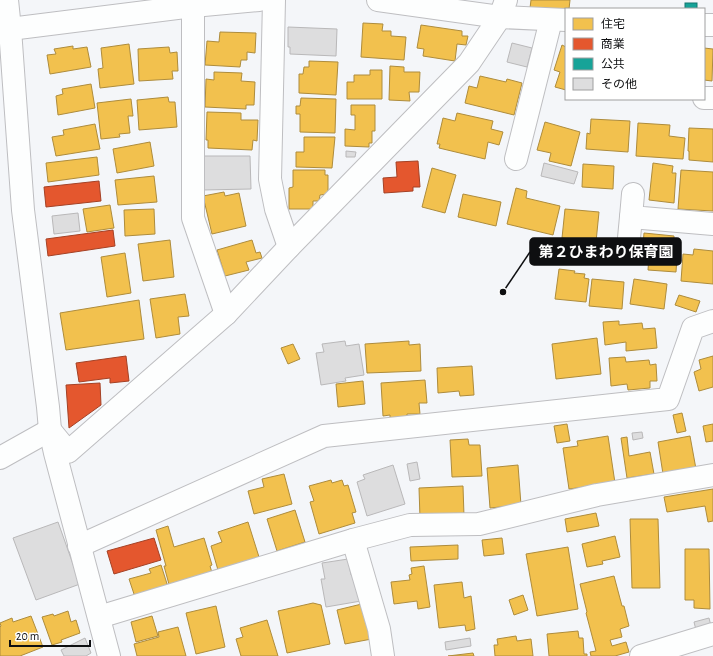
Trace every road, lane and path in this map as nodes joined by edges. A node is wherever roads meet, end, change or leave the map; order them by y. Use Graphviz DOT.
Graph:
graph roads {
  1 [pos="7,0"];
  2 [pos="258,0"];
  3 [pos="274,0"];
  4 [pos="378,0"];
  5 [pos="193,6"];
  6 [pos="503,8"];
  7 [pos="559,20"];
  8 [pos="10,29"];
  9 [pos="516,159"];
  10 [pos="633,194"];
  11 [pos="631,216"];
  12 [pos="713,224"];
  13 [pos="629,238"];
  14 [pos="289,247"];
  15 [pos="226,314"];
  16 [pos="713,322"];
  17 [pos="50,430"];
  18 [pos="0,458"];
  19 [pos="713,475"];
  20 [pos="353,540"];
  21 [pos="79,546"];
  22 [pos="99,617"];
  23 [pos="713,634"];
  24 [pos="109,656"];
  25 [pos="383,656"];
  26 [pos="641,656"];
  1 -- 8 [label="street"];
  2 -- 5 [label="street"];
  3 -- 14 [label="street"];
  4 -- 6 [label="street"];
  5 -- 8 [label="street"];
  5 -- 15 [label="street"];
  6 -- 7 [label="street"];
  6 -- 14 [label="street"];
  7 -- 9 [label="street"];
  8 -- 17 [label="street"];
  10 -- 11 [label="street"];
  11 -- 12 [label="street"];
  11 -- 13 [label="street"];
  14 -- 15 [label="street"];
  15 -- 17 [label="street"];
  16 -- 21 [label="street"];
  17 -- 18 [label="street"];
  17 -- 21 [label="street"];
  19 -- 20 [label="street"];
  20 -- 22 [label="street"];
  20 -- 25 [label="street"];
  21 -- 22 [label="street"];
  22 -- 24 [label="street"];
  23 -- 26 [label="street"];
}
